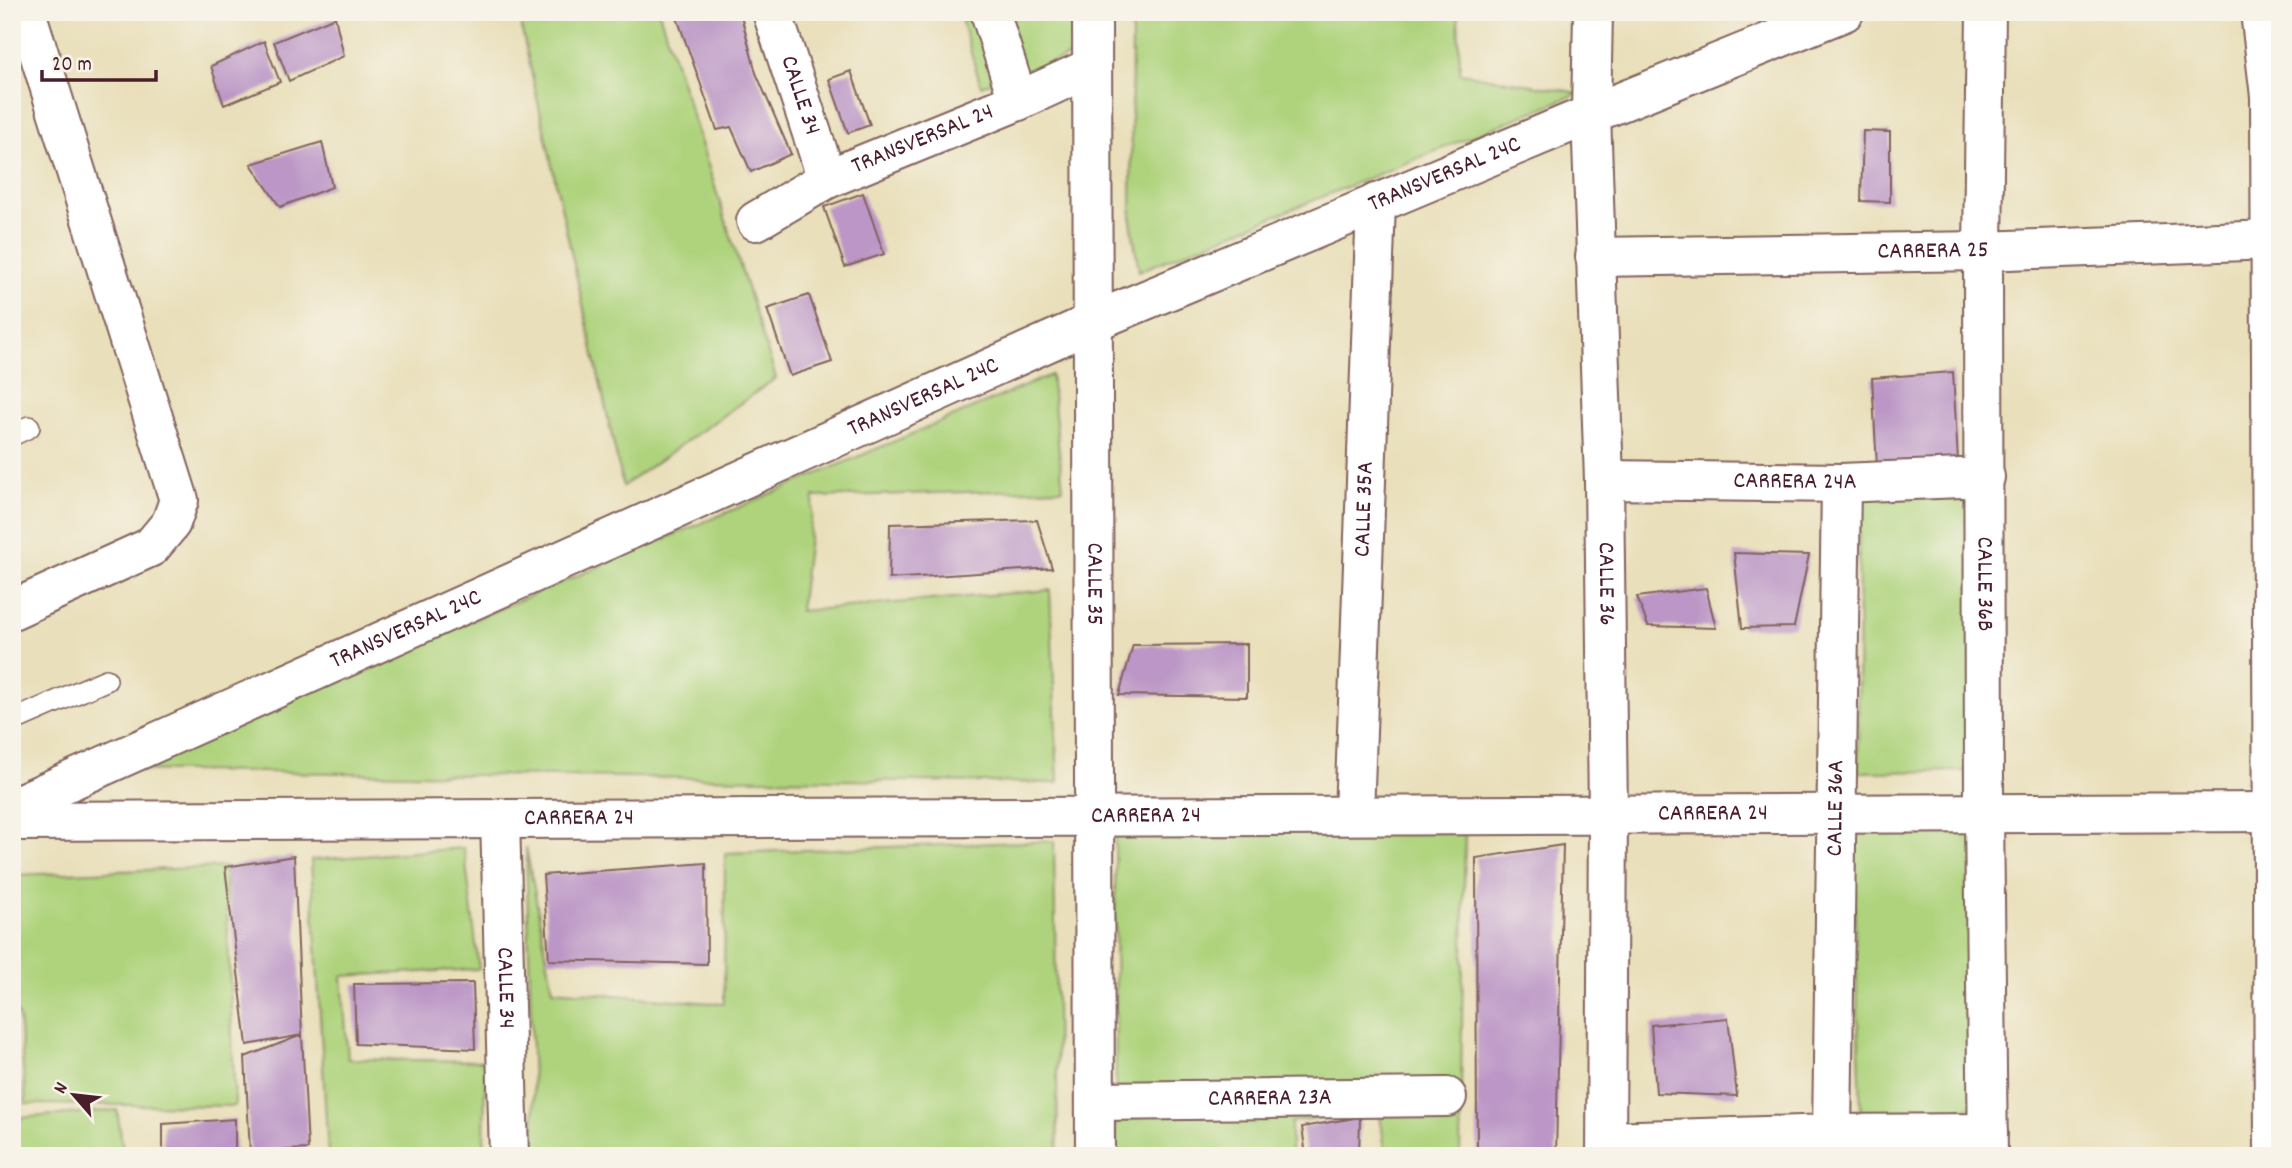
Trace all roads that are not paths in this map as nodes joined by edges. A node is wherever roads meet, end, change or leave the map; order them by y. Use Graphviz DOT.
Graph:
graph roads {
  1 [pos="26,12"];
  2 [pos="772,12"];
  3 [pos="990,12"];
  4 [pos="1092,12"];
  5 [pos="1593,12"];
  6 [pos="1844,12"];
  7 [pos="1986,12"];
  8 [pos="2260,12"];
  9 [pos="1805,20"];
  10 [pos="1092,67"];
  11 [pos="2275,96"];
  12 [pos="1018,101"];
  13 [pos="1591,114"];
  14 [pos="827,179"];
  15 [pos="1376,203"];
  16 [pos="756,221"];
  17 [pos="2271,240"];
  18 [pos="1983,251"];
  19 [pos="1595,257"];
  20 [pos="1093,322"];
  21 [pos="2276,328"];
  22 [pos="1985,477"];
  23 [pos="1604,481"];
  24 [pos="1841,483"];
  25 [pos="2276,563"];
  26 [pos="12,610"];
  27 [pos="106,680"];
  28 [pos="12,721"];
  29 [pos="12,807"];
  30 [pos="2276,812"];
  31 [pos="1838,813"];
  32 [pos="1984,813"];
  33 [pos="1608,814"];
  34 [pos="1354,815"];
  35 [pos="1094,816"];
  36 [pos="500,818"];
  37 [pos="12,821"];
  38 [pos="1447,1097"];
  39 [pos="1095,1101"];
  40 [pos="1832,1134"];
  41 [pos="1988,1144"];
  42 [pos="1606,1148"];
  43 [pos="509,1156"];
  44 [pos="1095,1156"];
  45 [pos="2274,1156"];
  1 -- 26 [label="street"];
  2 -- 14 [label="street, CALLE 34"];
  3 -- 12 [label="street"];
  4 -- 10 [label="street, CALLE 35"];
  5 -- 13 [label="street, CALLE 36"];
  6 -- 9 [label="street, TRANSVERSAL 24C"];
  7 -- 18 [label="street, CALLE 36B"];
  8 -- 11 [label="street"];
  9 -- 13 [label="street, TRANSVERSAL 24C"];
  10 -- 12 [label="street, TRANSVERSAL 24"];
  10 -- 20 [label="street, CALLE 35"];
  11 -- 17 [label="street"];
  12 -- 14 [label="street, TRANSVERSAL 24"];
  13 -- 15 [label="street, TRANSVERSAL 24C"];
  13 -- 19 [label="street, CALLE 36"];
  14 -- 16 [label="street, TRANSVERSAL 24"];
  15 -- 20 [label="street, TRANSVERSAL 24C"];
  15 -- 34 [label="street, CALLE 35A"];
  17 -- 18 [label="street, CARRERA 25"];
  17 -- 21 [label="street"];
  18 -- 19 [label="street, CARRERA 25"];
  18 -- 22 [label="street, CALLE 36B"];
  19 -- 23 [label="street, CALLE 36"];
  20 -- 29 [label="street, TRANSVERSAL 24C"];
  20 -- 35 [label="street, CALLE 35"];
  21 -- 25 [label="street"];
  22 -- 24 [label="street, CARRERA 24A"];
  22 -- 32 [label="street, CALLE 36B"];
  23 -- 24 [label="street, CARRERA 24A"];
  23 -- 33 [label="street, CALLE 36"];
  24 -- 31 [label="street, CALLE 36A"];
  25 -- 30 [label="street"];
  27 -- 28 [label="lane"];
  30 -- 32 [label="street, CARRERA 24"];
  30 -- 45 [label="street"];
  31 -- 32 [label="street, CARRERA 24"];
  31 -- 33 [label="street, CARRERA 24"];
  31 -- 40 [label="street, CALLE 36A"];
  32 -- 41 [label="street, CALLE 36B"];
  33 -- 34 [label="street, CARRERA 24"];
  33 -- 42 [label="street, CALLE 36"];
  34 -- 35 [label="street, CARRERA 24"];
  35 -- 36 [label="street, CARRERA 24"];
  35 -- 39 [label="street, CALLE 35"];
  36 -- 37 [label="street, CARRERA 24"];
  36 -- 43 [label="street, CALLE 34"];
  38 -- 39 [label="street, CARRERA 23A"];
  39 -- 44 [label="street, CALLE 35"];
  40 -- 41 [label="street"];
  40 -- 42 [label="street"];
}
